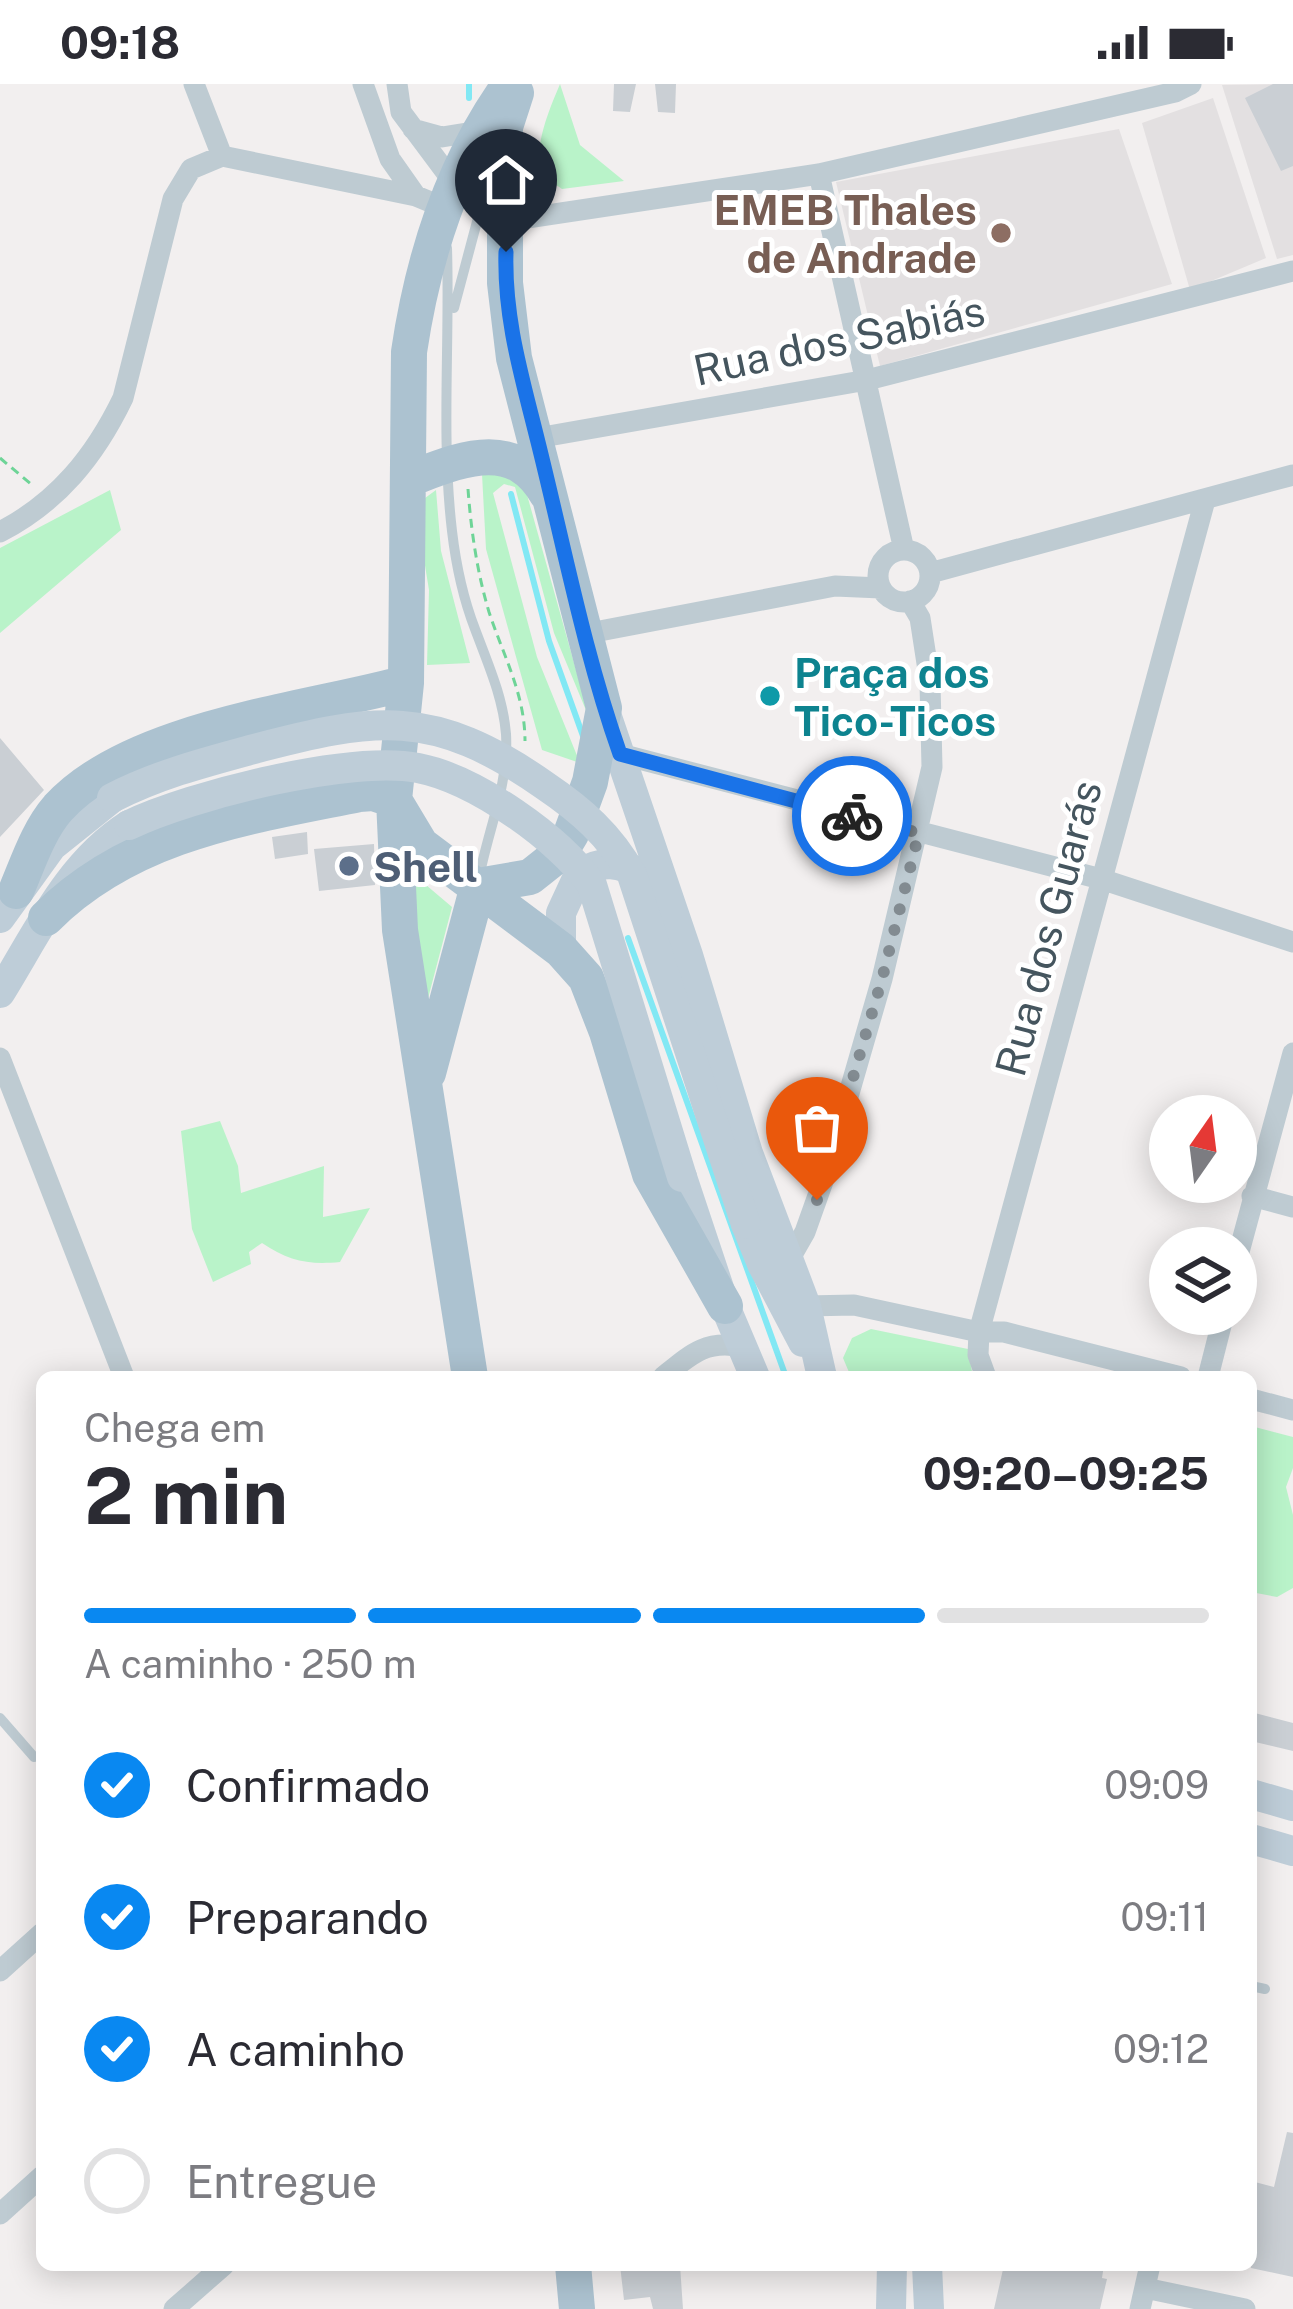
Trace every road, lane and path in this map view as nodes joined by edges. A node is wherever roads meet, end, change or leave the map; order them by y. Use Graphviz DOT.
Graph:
graph roads {
  1 [pos="194,84"];
  2 [pos="363,84"];
  3 [pos="397,84"];
  4 [pos="514,84"];
  5 [pos="1191,84"];
  6 [pos="413,129"];
  7 [pos="492,129"];
  8 [pos="222,156"];
  9 [pos="819,174"];
  10 [pos="460,204"];
  11 [pos="1293,271"];
  12 [pos="450,322"];
  13 [pos="867,380"];
  14 [pos="537,438"];
  15 [pos="0,458"];
  16 [pos="1293,475"];
  17 [pos="457,477"];
  18 [pos="409,478"];
  19 [pos="48,499"];
  20 [pos="1205,500"];
  21 [pos="552,502"];
  22 [pos="0,532"];
  23 [pos="904,550"];
  24 [pos="930,573"];
  25 [pos="881,588"];
  26 [pos="910,602"];
  27 [pos="584,634"];
  28 [pos="406,683"];
  29 [pos="367,693"];
  30 [pos="604,708"];
  31 [pos="620,754"];
  32 [pos="524,755"];
  33 [pos="377,797"];
  34 [pos="121,812"];
  35 [pos="919,833"];
  36 [pos="1101,879"];
  37 [pos="478,886"];
  38 [pos="669,898"];
  39 [pos="8,904"];
  40 [pos="46,918"];
  41 [pos="1293,941"];
  42 [pos="561,950"];
  43 [pos="0,993"];
  44 [pos="1293,1053"];
  45 [pos="0,1058"];
  46 [pos="424,1094"];
  47 [pos="1257,1179"];
  48 [pos="1257,1197"];
  49 [pos="1293,1207"];
  50 [pos="789,1260"];
  51 [pos="725,1306"];
  52 [pos="806,1306"];
  53 [pos="979,1332"];
  54 [pos="1218,1335"];
  55 [pos="742,1348"];
  56 [pos="122,1371"];
  57 [pos="469,1371"];
  58 [pos="672,1371"];
  59 [pos="752,1371"];
  60 [pos="820,1371"];
  61 [pos="821,1371"];
  62 [pos="984,1371"];
  63 [pos="1157,1371"];
  64 [pos="1209,1371"];
  65 [pos="1257,1401"];
  66 [pos="1293,1410"];
  67 [pos="0,1718"];
  68 [pos="34,1757"];
  69 [pos="1257,1796"];
  70 [pos="1293,1806"];
  71 [pos="1257,1841"];
  72 [pos="1293,1851"];
  73 [pos="36,1938"];
  74 [pos="0,1971"];
  75 [pos="1257,1987"];
  76 [pos="1265,1989"];
  77 [pos="36,2181"];
  78 [pos="0,2214"];
  79 [pos="217,2271"];
  80 [pos="573,2271"];
  81 [pos="892,2271"];
  82 [pos="927,2271"];
  83 [pos="1143,2299"];
  84 [pos="174,2309"];
  85 [pos="578,2309"];
  86 [pos="891,2309"];
  87 [pos="929,2309"];
  88 [pos="1246,2309"];
  1 -- 8 [label="street"];
  2 -- 10 [label="street"];
  3 -- 6 [label="street"];
  4 -- 7 [label="main road"];
  5 -- 9 [label="street"];
  6 -- 7 [label="street"];
  6 -- 10 [label="street"];
  7 -- 10 [label="main road"];
  7 -- 10 [label="main road"];
  8 -- 10 [label="street"];
  8 -- 19 [label="street"];
  9 -- 10 [label="street"];
  9 -- 13 [label="street"];
  10 -- 12 [label="lane"];
  10 -- 12 [label="lane"];
  10 -- 14 [label="main road"];
  10 -- 18 [label="main road"];
  11 -- 13 [label="street, Rua dos Sabiás"];
  12 -- 17 [label="lane"];
  13 -- 14 [label="street, Rua dos Sabiás"];
  13 -- 23 [label="street"];
  14 -- 21 [label="main road"];
  15 -- 19 [label="path"];
  16 -- 20 [label="street"];
  17 -- 18 [label="main road"];
  17 -- 21 [label="main road"];
  17 -- 32 [label="path"];
  17 -- 37 [label="lane"];
  18 -- 28 [label="main road"];
  19 -- 22 [label="street"];
  20 -- 24 [label="street"];
  20 -- 36 [label="street, Rua dos Guarás"];
  21 -- 27 [label="main road"];
  23 -- 24 [label="street"];
  23 -- 25 [label="street"];
  24 -- 26 [label="street"];
  25 -- 26 [label="street"];
  25 -- 27 [label="street"];
  26 -- 35 [label="street"];
  27 -- 30 [label="main road"];
  28 -- 29 [label="main road"];
  28 -- 33 [label="main road"];
  29 -- 33 [label="main road"];
  29 -- 39 [label="main road"];
  30 -- 31 [label="main road"];
  30 -- 37 [label="main road"];
  31 -- 35 [label="street"];
  31 -- 38 [label="main road"];
  33 -- 37 [label="main road"];
  33 -- 40 [label="main road"];
  33 -- 46 [label="main road"];
  34 -- 39 [label="main road"];
  34 -- 40 [label="main road"];
  34 -- 51 [label="main road, bridge"];
  34 -- 60 [label="main road, bridge"];
  35 -- 36 [label="street"];
  35 -- 50 [label="street"];
  36 -- 41 [label="street"];
  36 -- 53 [label="street, Rua dos Guarás"];
  37 -- 42 [label="main road"];
  37 -- 46 [label="main road"];
  38 -- 42 [label="main road"];
  38 -- 50 [label="main road"];
  40 -- 43 [label="main road"];
  42 -- 51 [label="main road"];
  44 -- 47 [label="street"];
  45 -- 56 [label="street"];
  46 -- 57 [label="main road"];
  48 -- 49 [label="street"];
  50 -- 52 [label="main road"];
  51 -- 55 [label="main road"];
  52 -- 53 [label="street"];
  52 -- 61 [label="main road"];
  53 -- 62 [label="street, Rua dos Guarás"];
  53 -- 63 [label="street"];
  54 -- 64 [label="street"];
  55 -- 58 [label="street"];
  55 -- 59 [label="main road"];
  65 -- 66 [label="street"];
  67 -- 68 [label="lane"];
  69 -- 70 [label="main road"];
  71 -- 72 [label="main road"];
  73 -- 74 [label="street"];
  75 -- 76 [label="lane"];
  77 -- 78 [label="street"];
  79 -- 84 [label="street"];
  80 -- 85 [label="main road"];
  81 -- 86 [label="main road"];
  82 -- 87 [label="main road"];
  83 -- 88 [label="street"];
}
